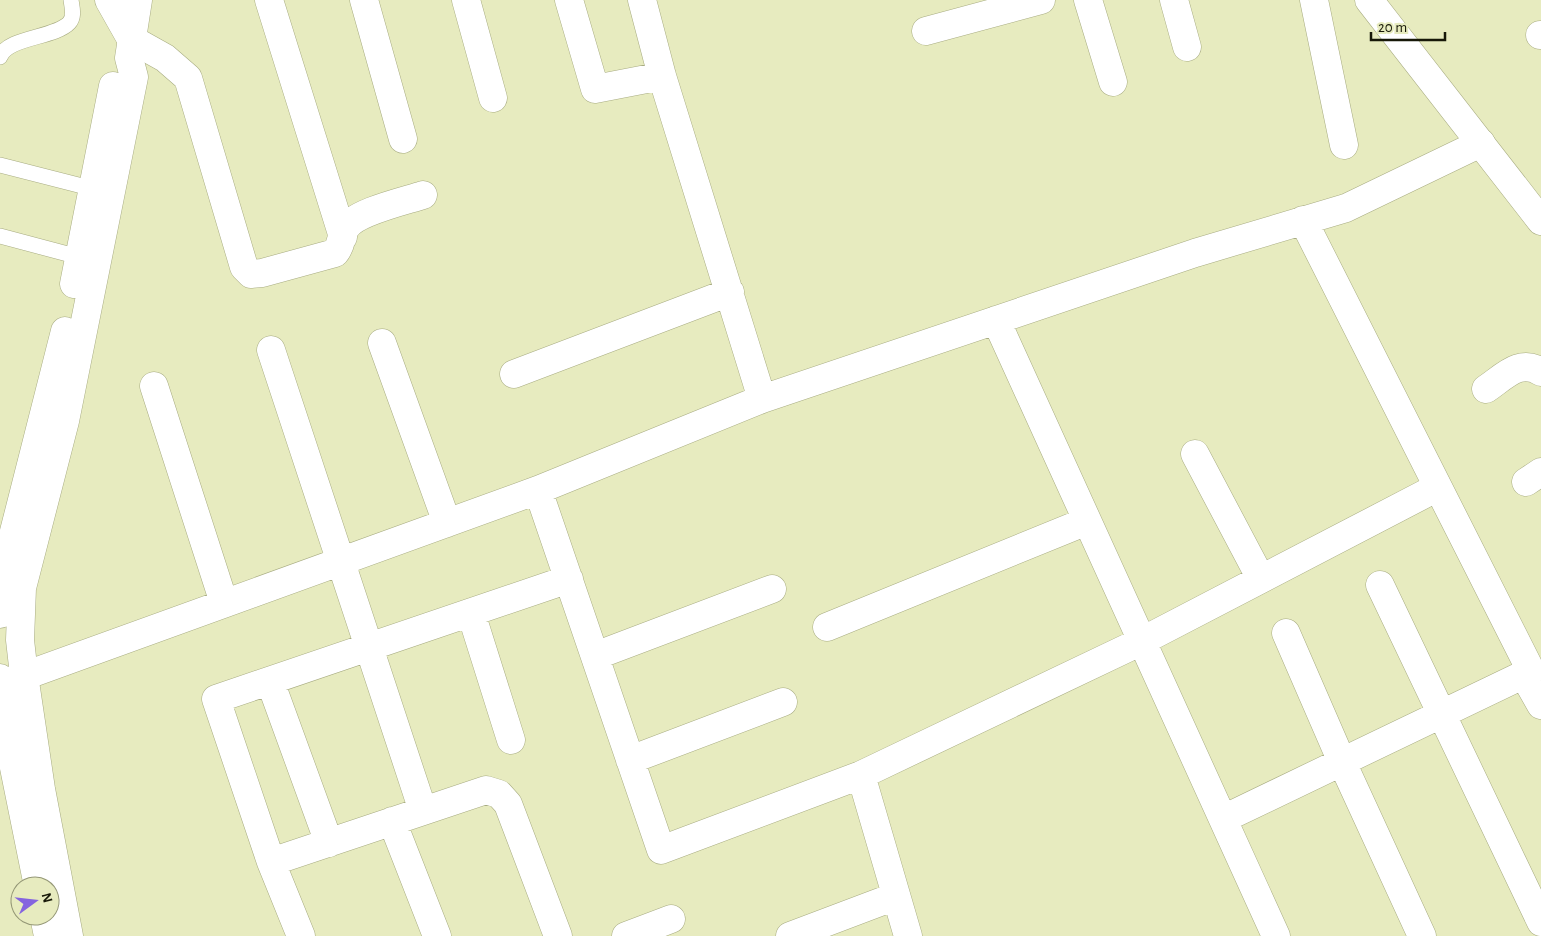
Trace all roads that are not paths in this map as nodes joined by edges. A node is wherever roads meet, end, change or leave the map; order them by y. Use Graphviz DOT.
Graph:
graph roads {
  1 [pos="71,0"];
  2 [pos="109,0"];
  3 [pos="138,0"];
  4 [pos="269,0"];
  5 [pos="364,0"];
  6 [pos="466,0"];
  7 [pos="569,0"];
  8 [pos="642,0"];
  9 [pos="1041,0"];
  10 [pos="1088,0"];
  11 [pos="1174,0"];
  12 [pos="1314,0"];
  13 [pos="1368,0"];
  14 [pos="926,31"];
  15 [pos="1187,47"];
  16 [pos="130,49"];
  17 [pos="0,56"];
  18 [pos="662,76"];
  19 [pos="1113,82"];
  20 [pos="493,98"];
  21 [pos="403,139"];
  22 [pos="1481,143"];
  23 [pos="1344,145"];
  24 [pos="0,165"];
  25 [pos="94,189"];
  26 [pos="422,195"];
  27 [pos="1303,220"];
  28 [pos="1541,221"];
  29 [pos="0,236"];
  30 [pos="343,237"];
  31 [pos="79,257"];
  32 [pos="730,292"];
  33 [pos="996,320"];
  34 [pos="382,343"];
  35 [pos="271,350"];
  36 [pos="1541,372"];
  37 [pos="514,374"];
  38 [pos="154,386"];
  39 [pos="1486,389"];
  40 [pos="762,399"];
  41 [pos="1195,454"];
  42 [pos="1438,487"];
  43 [pos="538,490"];
  44 [pos="1087,521"];
  45 [pos="447,523"];
  46 [pos="340,560"];
  47 [pos="569,579"];
  48 [pos="1261,579"];
  49 [pos="1380,585"];
  50 [pos="772,589"];
  51 [pos="224,603"];
  52 [pos="471,613"];
  53 [pos="0,614"];
  54 [pos="827,627"];
  55 [pos="1286,633"];
  56 [pos="1142,641"];
  57 [pos="369,647"];
  58 [pos="595,656"];
  59 [pos="1532,670"];
  60 [pos="8,679"];
  61 [pos="270,681"];
  62 [pos="783,702"];
  63 [pos="1541,705"];
  64 [pos="1441,715"];
  65 [pos="510,740"];
  66 [pos="630,760"];
  67 [pos="1342,762"];
  68 [pos="861,775"];
  69 [pos="424,810"];
  70 [pos="1223,819"];
  71 [pos="392,822"];
  72 [pos="329,843"];
  73 [pos="271,862"];
  74 [pos="36,876"];
  75 [pos="896,896"];
  76 [pos="671,919"];
  77 [pos="1541,922"];
  78 [pos="69,936"];
  79 [pos="301,936"];
  80 [pos="437,936"];
  81 [pos="558,936"];
  82 [pos="626,936"];
  83 [pos="790,936"];
  84 [pos="908,936"];
  85 [pos="1276,936"];
  86 [pos="1422,936"];
  1 -- 17 [label="lane"];
  2 -- 16 [label="street"];
  3 -- 16 [label="street"];
  4 -- 30 [label="street"];
  5 -- 21 [label="street"];
  6 -- 20 [label="street"];
  7 -- 18 [label="street"];
  8 -- 18 [label="street"];
  9 -- 14 [label="street"];
  10 -- 19 [label="street"];
  11 -- 15 [label="street"];
  12 -- 23 [label="street"];
  13 -- 22 [label="street"];
  16 -- 25 [label="street"];
  16 -- 30 [label="street"];
  16 -- 60 [label="street"];
  18 -- 32 [label="street"];
  22 -- 27 [label="street"];
  22 -- 28 [label="street"];
  24 -- 25 [label="lane"];
  25 -- 31 [label="street"];
  26 -- 30 [label="street"];
  27 -- 33 [label="street"];
  27 -- 42 [label="street"];
  29 -- 31 [label="lane"];
  31 -- 53 [label="street"];
  32 -- 37 [label="street"];
  32 -- 40 [label="street"];
  33 -- 40 [label="street"];
  33 -- 44 [label="street"];
  34 -- 45 [label="street"];
  35 -- 46 [label="street"];
  36 -- 39 [label="street"];
  38 -- 51 [label="street"];
  40 -- 43 [label="street"];
  41 -- 48 [label="street"];
  42 -- 48 [label="street"];
  42 -- 59 [label="street"];
  43 -- 45 [label="street"];
  43 -- 47 [label="street"];
  44 -- 54 [label="street"];
  44 -- 56 [label="street"];
  45 -- 46 [label="street"];
  46 -- 51 [label="street"];
  46 -- 57 [label="street"];
  47 -- 52 [label="street"];
  47 -- 58 [label="street"];
  48 -- 56 [label="street"];
  49 -- 64 [label="street"];
  50 -- 58 [label="street"];
  51 -- 60 [label="street"];
  52 -- 57 [label="street"];
  52 -- 65 [label="street"];
  55 -- 67 [label="street"];
  56 -- 68 [label="street"];
  56 -- 70 [label="street"];
  57 -- 61 [label="street"];
  57 -- 69 [label="street"];
  58 -- 66 [label="street"];
  59 -- 63 [label="street"];
  59 -- 64 [label="street"];
  60 -- 74 [label="street"];
  60 -- 78 [label="street"];
  61 -- 72 [label="street"];
  61 -- 73 [label="street"];
  62 -- 66 [label="street"];
  64 -- 67 [label="street"];
  64 -- 77 [label="street"];
  66 -- 68 [label="street"];
  67 -- 70 [label="street"];
  67 -- 86 [label="street"];
  68 -- 75 [label="street"];
  69 -- 71 [label="street"];
  69 -- 81 [label="street"];
  70 -- 85 [label="street"];
  71 -- 72 [label="street"];
  71 -- 80 [label="street"];
  72 -- 73 [label="street"];
  73 -- 79 [label="street"];
  75 -- 83 [label="street"];
  75 -- 84 [label="street"];
  76 -- 82 [label="street"];
}
